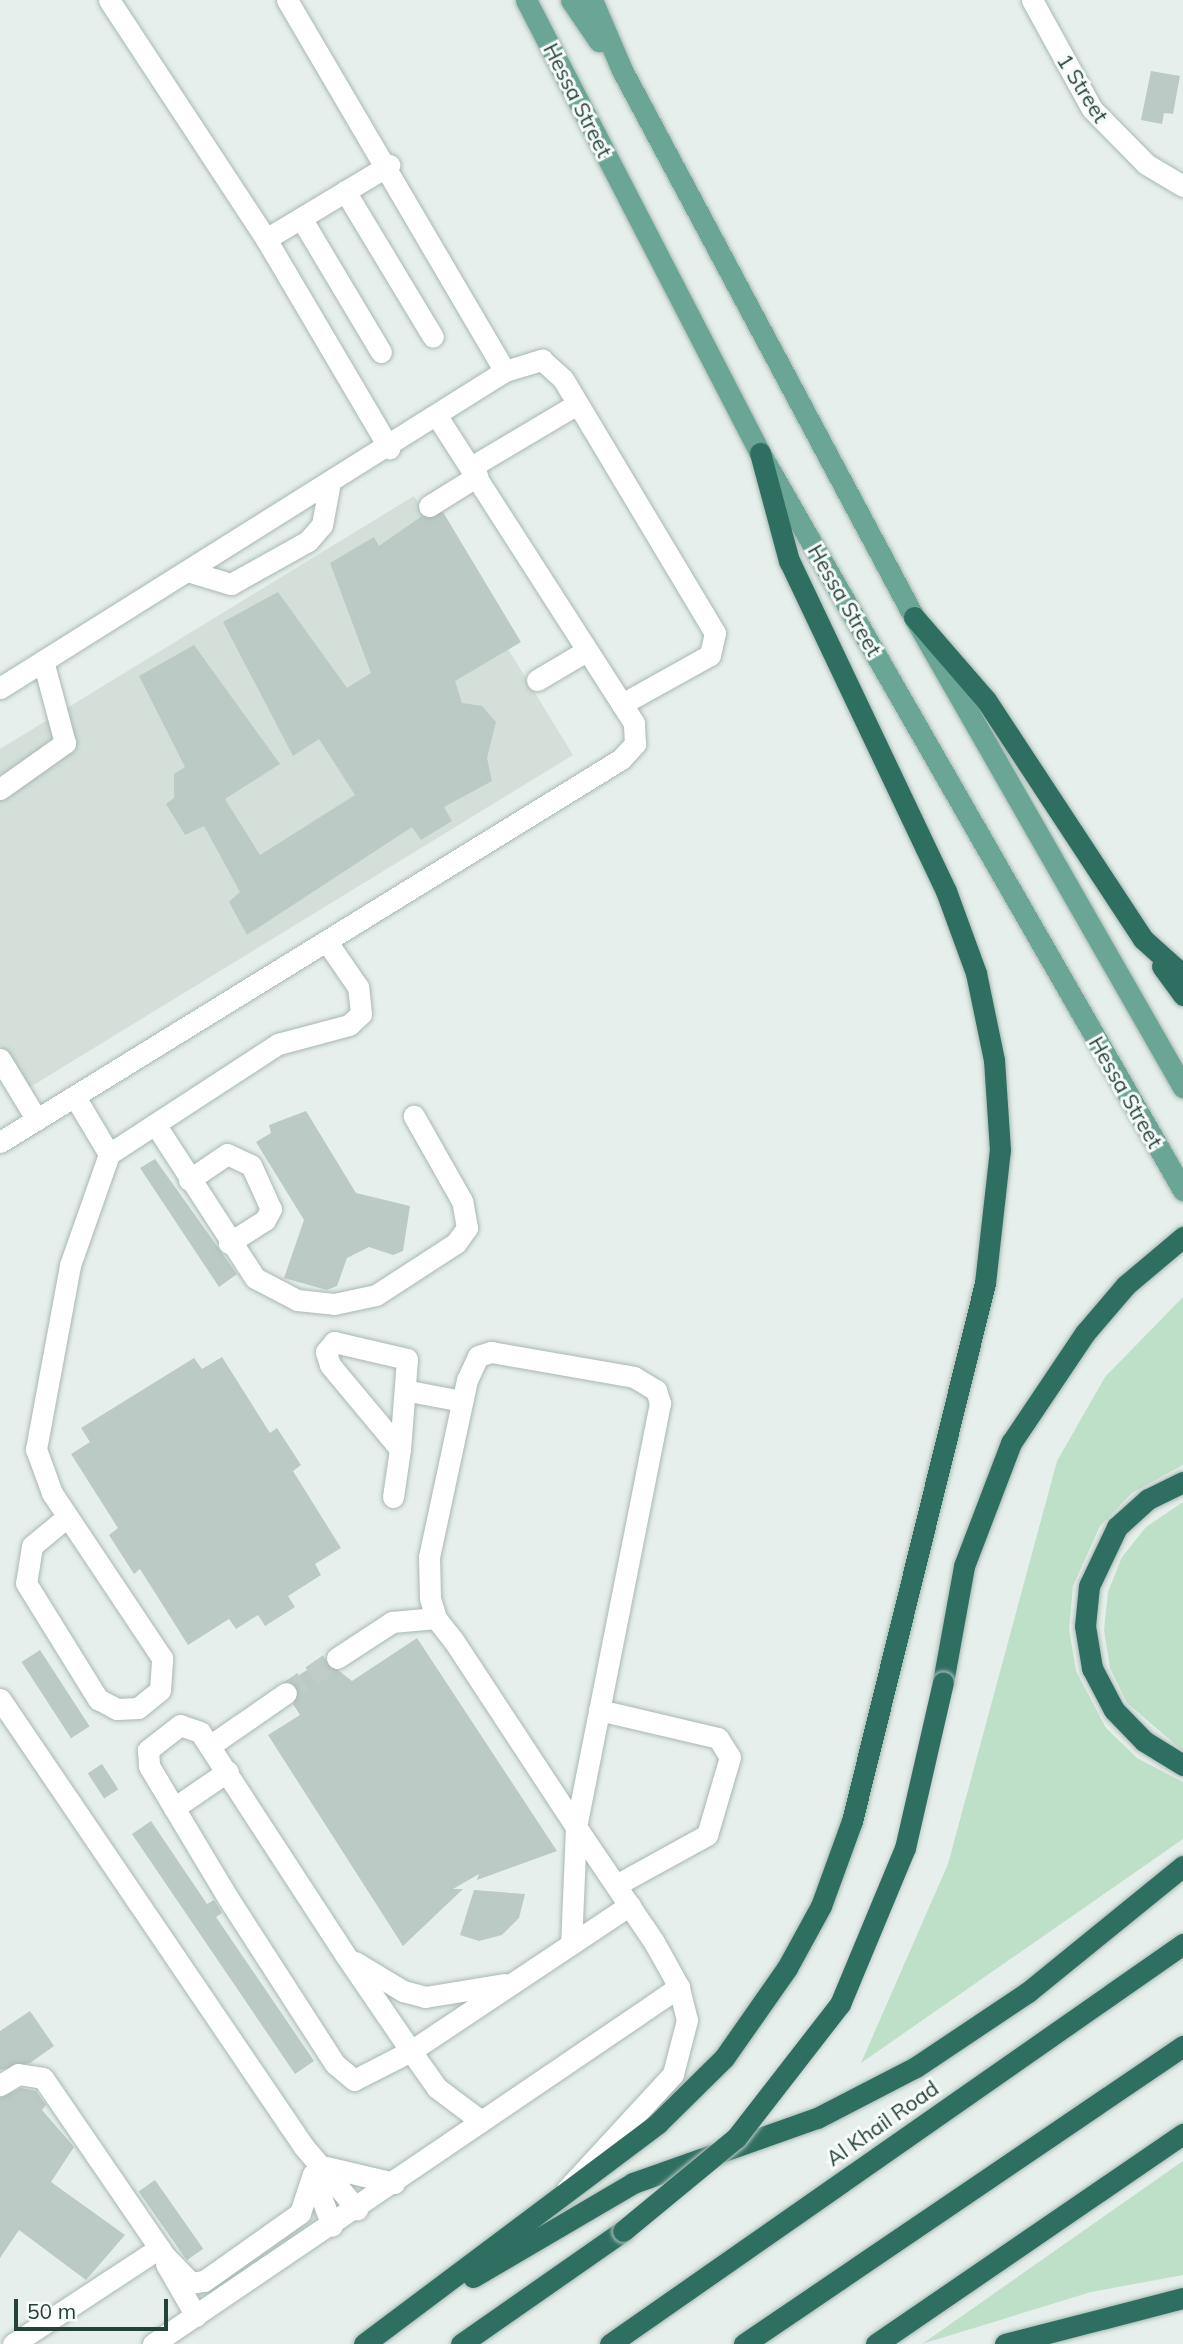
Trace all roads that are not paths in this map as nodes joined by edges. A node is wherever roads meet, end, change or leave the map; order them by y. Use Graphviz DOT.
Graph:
graph roads {
  1 [pos="109,0"];
  2 [pos="287,0"];
  3 [pos="526,0"];
  4 [pos="571,0"];
  5 [pos="592,0"];
  6 [pos="1032,0"];
  7 [pos="622,70"];
  8 [pos="389,165"];
  9 [pos="1183,186"];
  10 [pos="345,191"];
  11 [pos="301,218"];
  12 [pos="266,240"];
  13 [pos="433,337"];
  14 [pos="381,352"];
  15 [pos="505,371"];
  16 [pos="577,404"];
  17 [pos="437,416"];
  18 [pos="389,448"];
  19 [pos="760,453"];
  20 [pos="474,472"];
  21 [pos="330,482"];
  22 [pos="429,506"];
  23 [pos="187,571"];
  24 [pos="914,617"];
  25 [pos="586,651"];
  26 [pos="43,661"];
  27 [pos="537,680"];
  28 [pos="0,688"];
  29 [pos="622,704"];
  30 [pos="0,789"];
  31 [pos="1143,939"];
  32 [pos="327,942"];
  33 [pos="1183,975"];
  34 [pos="1183,995"];
  35 [pos="0,1059"];
  36 [pos="1183,1087"];
  37 [pos="75,1097"];
  38 [pos="414,1116"];
  39 [pos="37,1120"];
  40 [pos="155,1124"];
  41 [pos="0,1142"];
  42 [pos="108,1153"];
  43 [pos="189,1180"];
  44 [pos="1183,1190"];
  45 [pos="1183,1237"];
  46 [pos="229,1244"];
  47 [pos="409,1391"];
  48 [pos="462,1401"];
  49 [pos="400,1449"];
  50 [pos="1183,1482"];
  51 [pos="393,1497"];
  52 [pos="67,1517"];
  53 [pos="436,1618"];
  54 [pos="337,1658"];
  55 [pos="286,1693"];
  56 [pos="0,1699"];
  57 [pos="599,1710"];
  58 [pos="211,1745"];
  59 [pos="1183,1765"];
  60 [pos="228,1771"];
  61 [pos="174,1808"];
  62 [pos="576,1827"];
  63 [pos="1183,1866"];
  64 [pos="616,1885"];
  65 [pos="630,1905"];
  66 [pos="572,1944"];
  67 [pos="1183,1944"];
  68 [pos="346,1956"];
  69 [pos="513,1982"];
  70 [pos="679,1987"];
  71 [pos="1183,2046"];
  72 [pos="411,2051"];
  73 [pos="0,2085"];
  74 [pos="442,2094"];
  75 [pos="481,2121"];
  76 [pos="1183,2134"];
  77 [pos="453,2141"];
  78 [pos="320,2171"];
  79 [pos="394,2183"];
  80 [pos="564,2194"];
  81 [pos="357,2209"];
  82 [pos="332,2226"];
  83 [pos="162,2252"];
  84 [pos="1183,2298"];
  85 [pos="422,2301"];
  86 [pos="195,2316"];
  87 [pos="13,2344"];
  88 [pos="153,2344"];
  89 [pos="364,2344"];
  90 [pos="461,2344"];
  91 [pos="610,2344"];
  92 [pos="744,2344"];
  93 [pos="876,2344"];
  94 [pos="1005,2344"];
  1 -- 12 [label="street"];
  2 -- 8 [label="street"];
  3 -- 19 [label="main road, Hessa Street"];
  4 -- 7 [label="main road"];
  5 -- 7 [label="main road"];
  6 -- 9 [label="street, 1 Street"];
  7 -- 24 [label="main road"];
  8 -- 10 [label="street"];
  8 -- 15 [label="street"];
  10 -- 11 [label="street"];
  10 -- 13 [label="street"];
  11 -- 12 [label="street"];
  11 -- 14 [label="street"];
  12 -- 18 [label="street"];
  15 -- 16 [label="street"];
  15 -- 17 [label="street"];
  16 -- 20 [label="street"];
  16 -- 29 [label="street"];
  17 -- 18 [label="street"];
  17 -- 20 [label="street"];
  18 -- 21 [label="street"];
  19 -- 44 [label="main road, Hessa Street"];
  19 -- 80 [label="highway"];
  20 -- 22 [label="street"];
  20 -- 25 [label="street"];
  21 -- 23 [label="street"];
  21 -- 23 [label="street"];
  23 -- 26 [label="street"];
  24 -- 31 [label="highway"];
  24 -- 36 [label="main road"];
  25 -- 27 [label="street"];
  25 -- 29 [label="street"];
  26 -- 28 [label="street"];
  26 -- 30 [label="street"];
  29 -- 32 [label="street"];
  31 -- 33 [label="highway"];
  31 -- 34 [label="highway"];
  32 -- 37 [label="street"];
  32 -- 40 [label="street"];
  35 -- 39 [label="street"];
  37 -- 39 [label="street"];
  37 -- 42 [label="street"];
  38 -- 46 [label="street"];
  39 -- 41 [label="street"];
  40 -- 42 [label="street"];
  40 -- 43 [label="street"];
  42 -- 52 [label="street"];
  43 -- 46 [label="street"];
  43 -- 46 [label="street"];
  45 -- 90 [label="highway, bridge"];
  47 -- 48 [label="street"];
  47 -- 49 [label="street"];
  47 -- 49 [label="street"];
  48 -- 53 [label="street"];
  48 -- 57 [label="street"];
  49 -- 51 [label="street"];
  50 -- 59 [label="highway"];
  52 -- 52 [label="street"];
  53 -- 54 [label="street"];
  53 -- 62 [label="street"];
  55 -- 58 [label="street"];
  56 -- 78 [label="street"];
  57 -- 62 [label="street"];
  57 -- 64 [label="street"];
  58 -- 60 [label="street"];
  58 -- 61 [label="street"];
  60 -- 61 [label="street"];
  60 -- 68 [label="street"];
  61 -- 72 [label="street"];
  62 -- 64 [label="street"];
  62 -- 66 [label="street"];
  63 -- 85 [label="highway"];
  64 -- 65 [label="street"];
  65 -- 66 [label="street"];
  65 -- 70 [label="street"];
  66 -- 69 [label="street"];
  67 -- 91 [label="highway, Al Khail Road"];
  68 -- 69 [label="street"];
  68 -- 72 [label="street"];
  69 -- 72 [label="street"];
  70 -- 75 [label="street"];
  70 -- 80 [label="street"];
  71 -- 92 [label="highway"];
  72 -- 74 [label="street"];
  73 -- 83 [label="street"];
  74 -- 75 [label="street"];
  74 -- 77 [label="street"];
  75 -- 77 [label="street"];
  76 -- 93 [label="highway"];
  77 -- 79 [label="street"];
  78 -- 79 [label="street"];
  78 -- 81 [label="street"];
  78 -- 82 [label="street"];
  78 -- 83 [label="street"];
  79 -- 81 [label="street"];
  80 -- 85 [label="highway"];
  81 -- 82 [label="street"];
  82 -- 86 [label="street"];
  83 -- 86 [label="street"];
  83 -- 87 [label="street"];
  84 -- 94 [label="highway"];
  85 -- 89 [label="highway"];
  86 -- 88 [label="street"];
}
